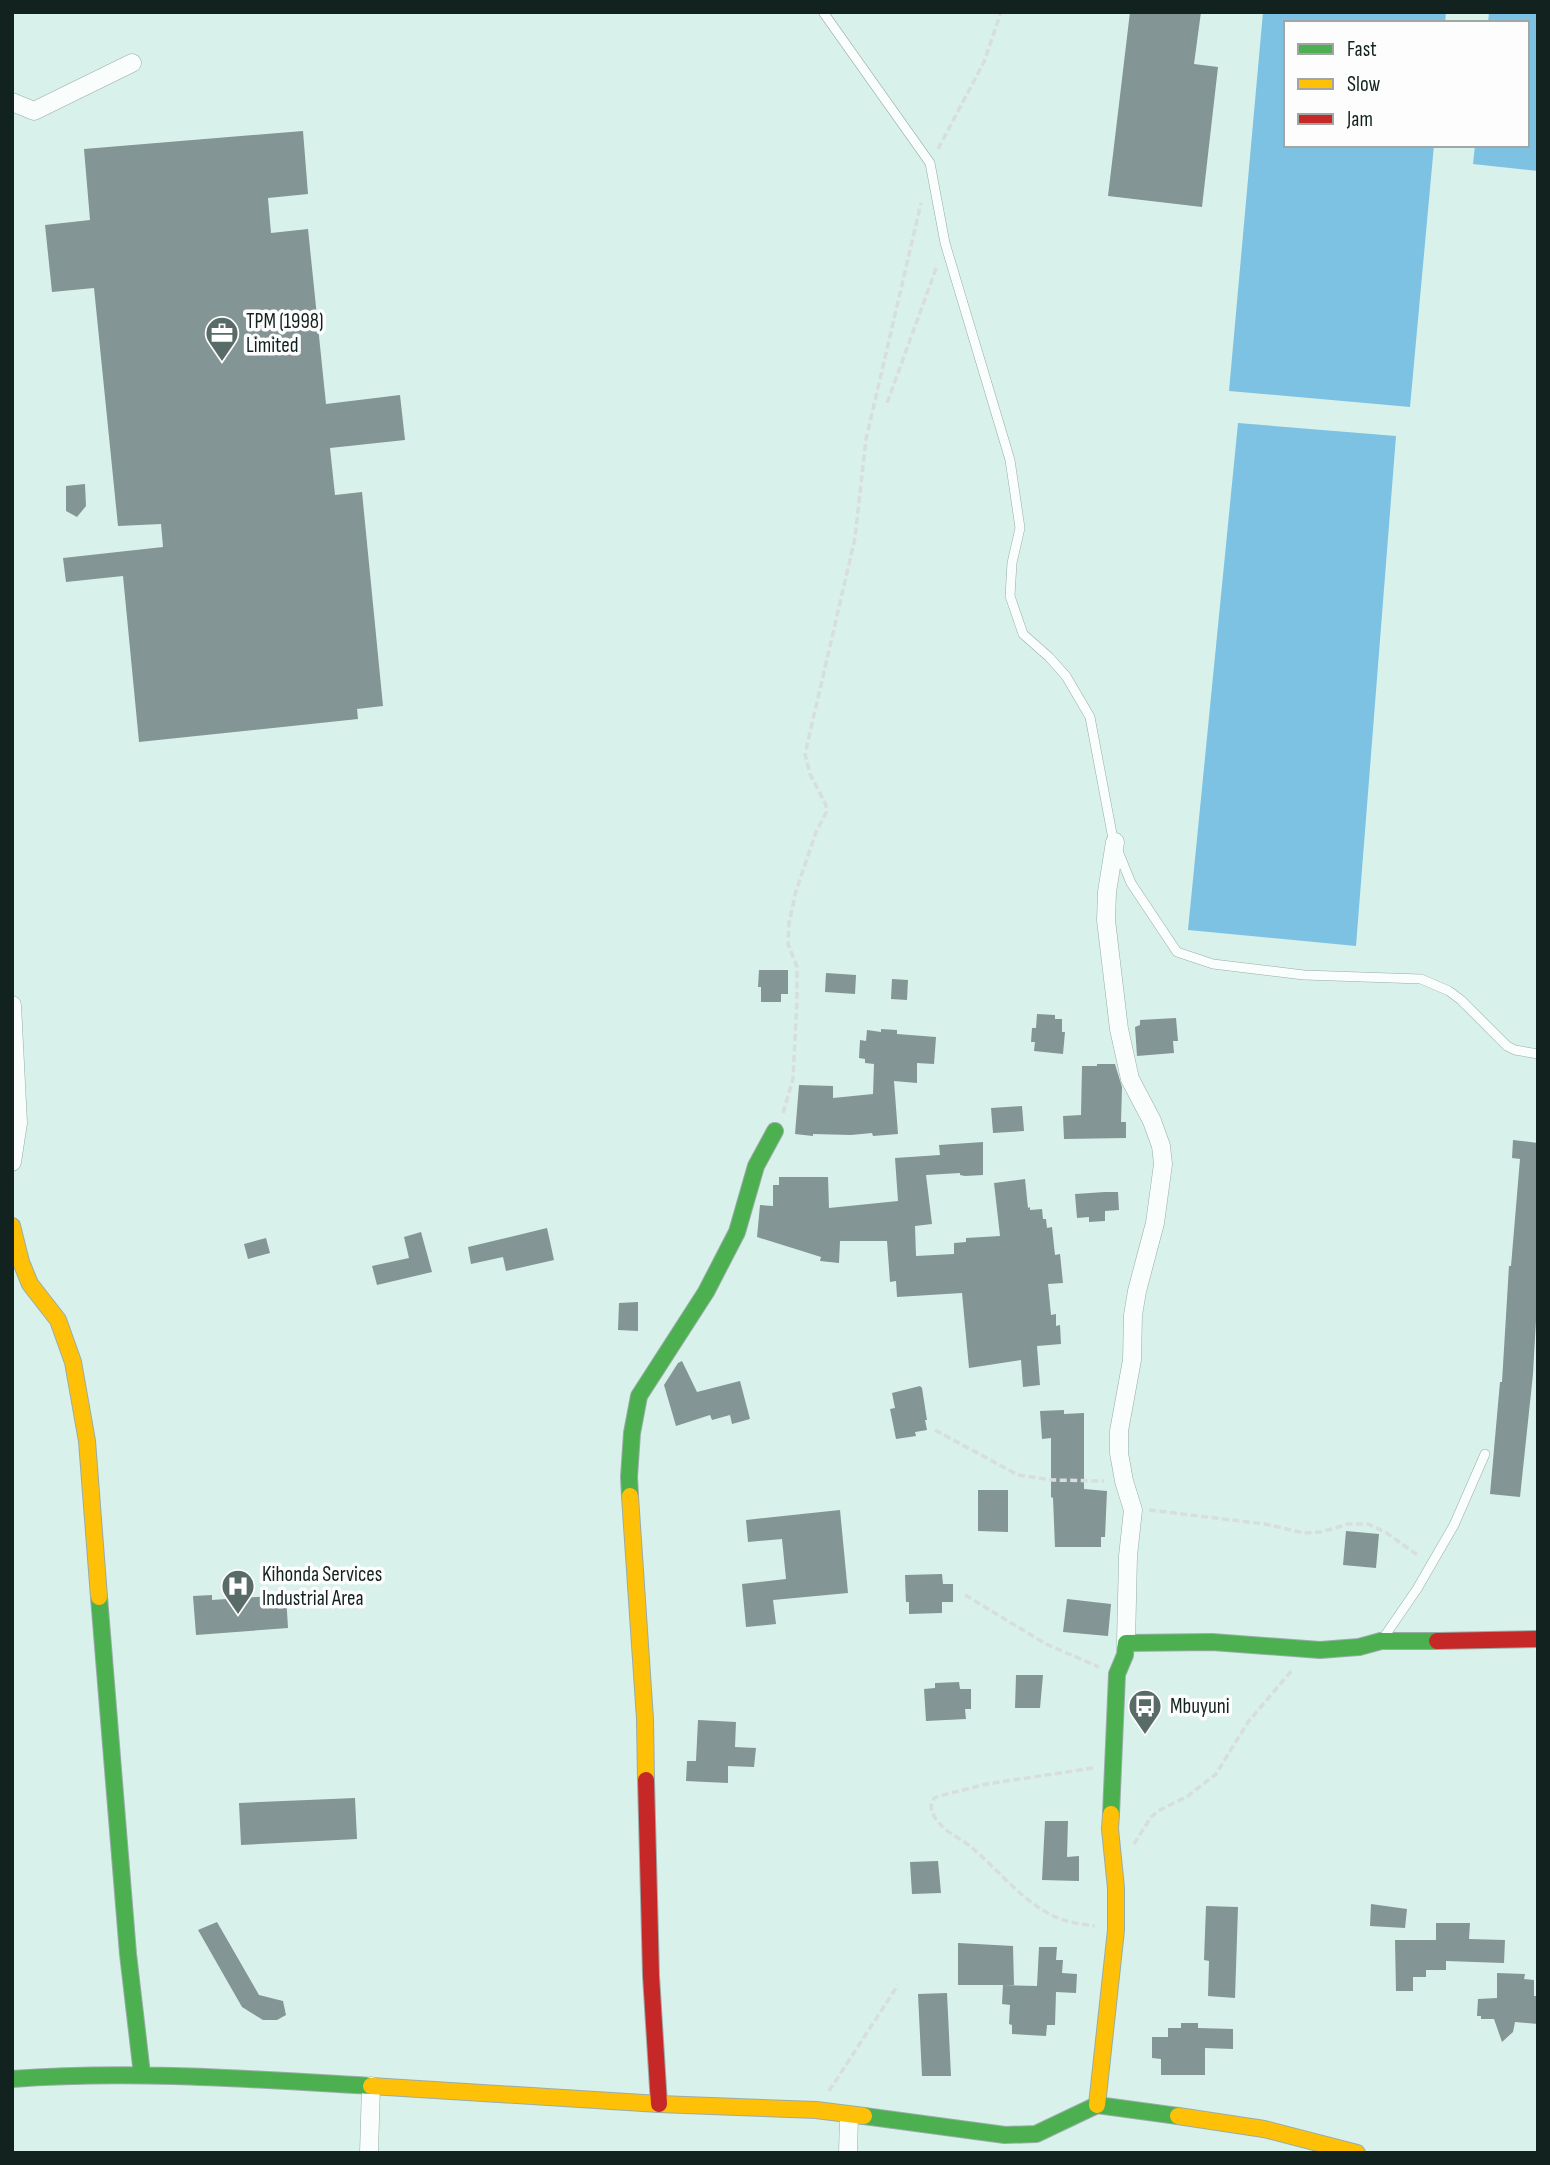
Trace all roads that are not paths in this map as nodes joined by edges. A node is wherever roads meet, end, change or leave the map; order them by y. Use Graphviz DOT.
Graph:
graph roads {
  1 [pos="822,12"];
  2 [pos="132,64"];
  3 [pos="12,102"];
  4 [pos="1115,842"];
  5 [pos="12,1005"];
  6 [pos="1538,1054"];
  7 [pos="775,1131"];
  8 [pos="12,1162"];
  9 [pos="12,1226"];
  10 [pos="1486,1454"];
  11 [pos="1538,1639"];
  12 [pos="1381,1641"];
  13 [pos="1126,1643"];
  14 [pos="142,2074"];
  15 [pos="12,2079"];
  16 [pos="371,2087"];
  17 [pos="659,2104"];
  18 [pos="1097,2105"];
  19 [pos="849,2116"];
  20 [pos="369,2153"];
  21 [pos="848,2153"];
  22 [pos="1357,2153"];
  1 -- 4 [label="lane"];
  2 -- 3 [label="street"];
  4 -- 6 [label="lane"];
  4 -- 13 [label="street"];
  5 -- 8 [label="street"];
  7 -- 17 [label="street"];
  9 -- 14 [label="street"];
  10 -- 12 [label="lane"];
  11 -- 12 [label="street"];
  12 -- 13 [label="street"];
  13 -- 18 [label="street"];
  14 -- 15 [label="street"];
  14 -- 16 [label="street"];
  16 -- 17 [label="street"];
  16 -- 20 [label="street"];
  17 -- 19 [label="street"];
  18 -- 19 [label="street"];
  18 -- 22 [label="street"];
  19 -- 21 [label="street"];
}
